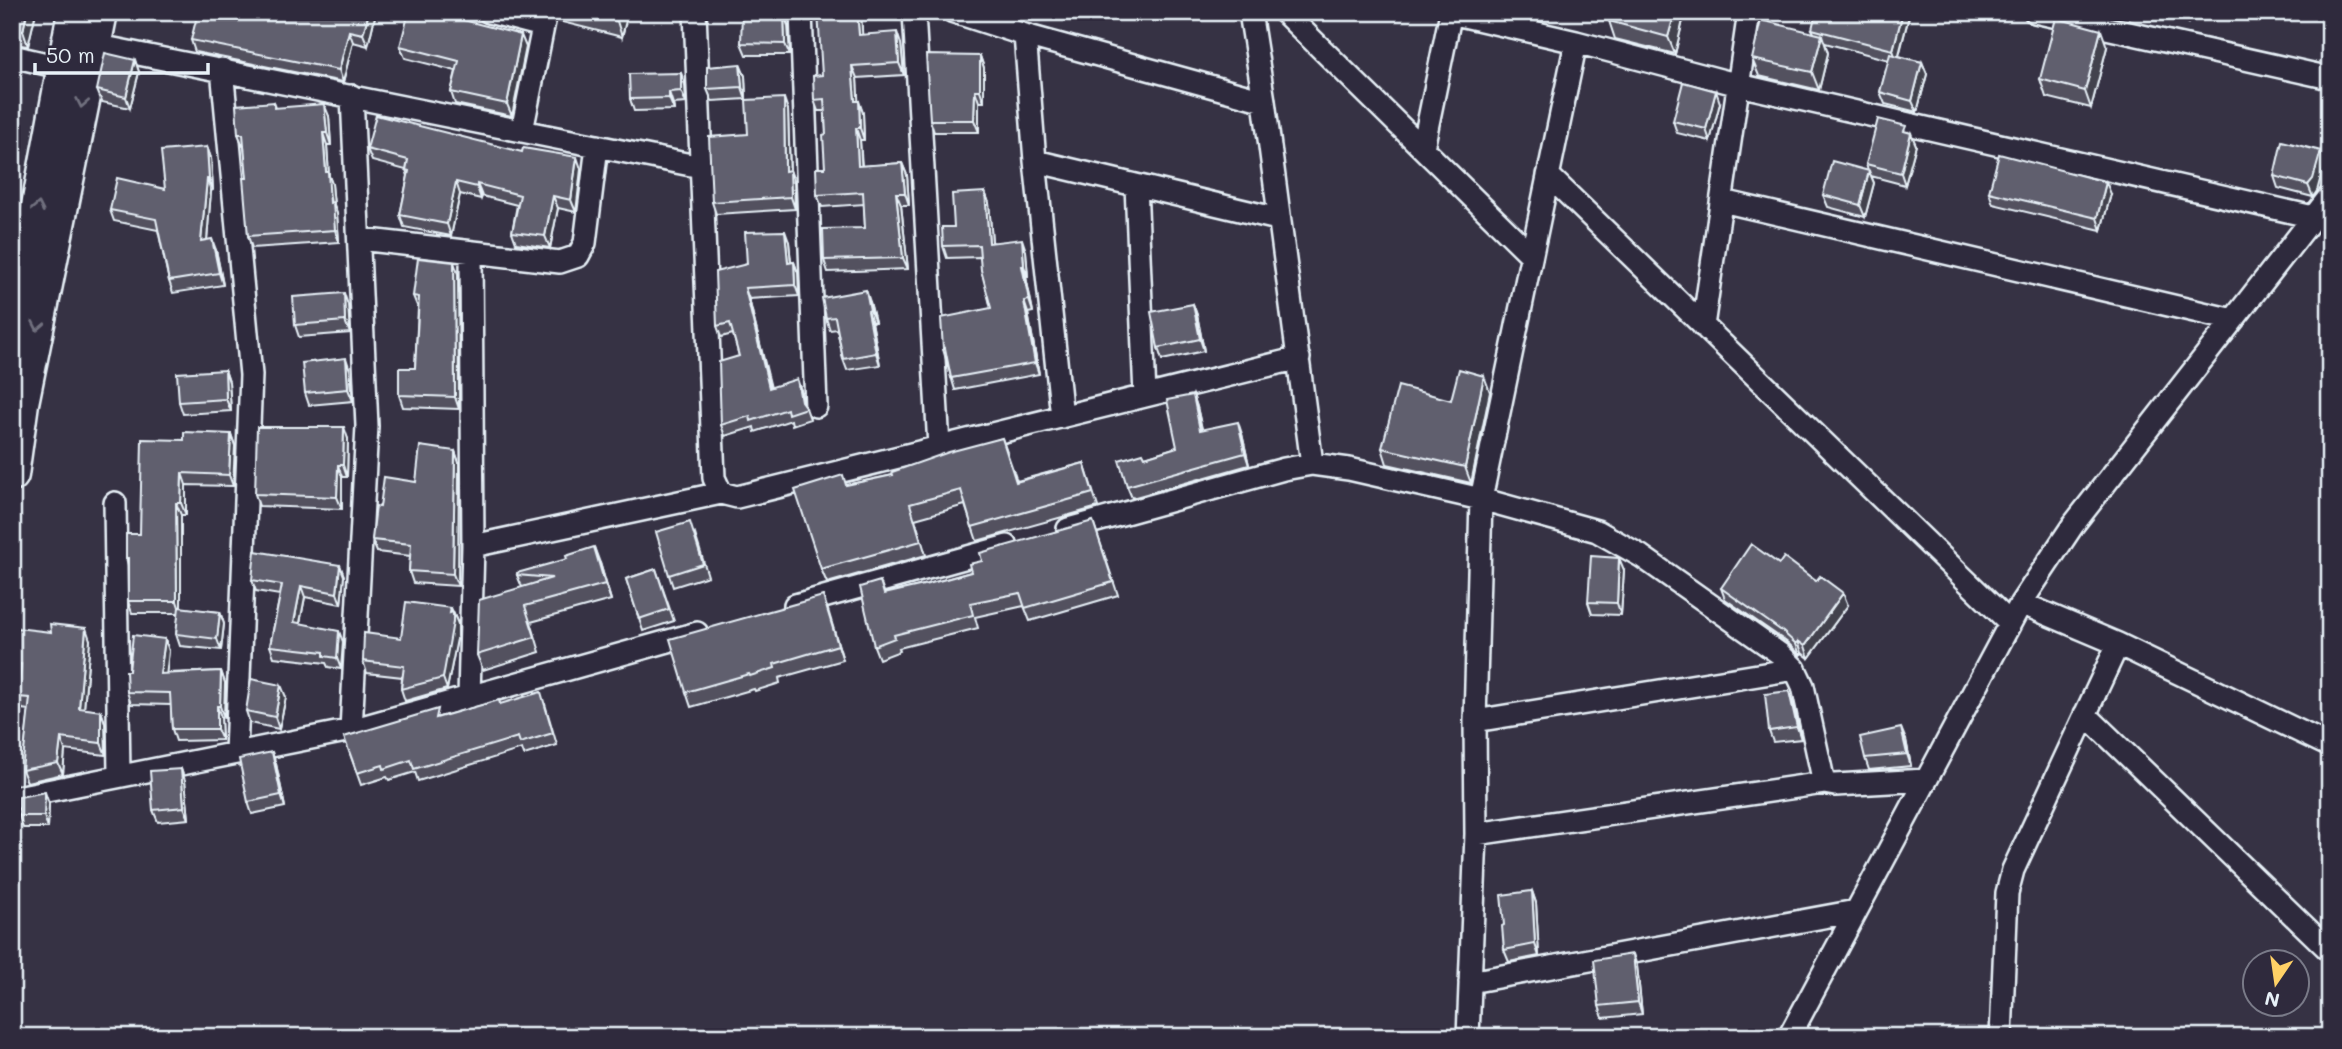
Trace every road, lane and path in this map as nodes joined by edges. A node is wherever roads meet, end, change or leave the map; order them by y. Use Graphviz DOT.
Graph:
graph roads {
  1 [pos="74,12"];
  2 [pos="101,12"];
  3 [pos="489,12"];
  4 [pos="695,12"];
  5 [pos="801,12"];
  6 [pos="914,12"];
  7 [pos="954,12"];
  8 [pos="1250,12"];
  9 [pos="1284,12"];
  10 [pos="1749,12"];
  11 [pos="2035,12"];
  12 [pos="1451,13"];
  13 [pos="2087,18"];
  14 [pos="544,19"];
  15 [pos="1025,35"];
  16 [pos="1576,42"];
  17 [pos="94,45"];
  18 [pos="12,55"];
  19 [pos="64,68"];
  20 [pos="222,69"];
  21 [pos="2330,78"];
  22 [pos="1739,85"];
  23 [pos="352,96"];
  24 [pos="1264,101"];
  25 [pos="522,131"];
  26 [pos="597,146"];
  27 [pos="1423,148"];
  28 [pos="1035,161"];
  29 [pos="701,167"];
  30 [pos="1548,176"];
  31 [pos="1136,185"];
  32 [pos="2330,196"];
  33 [pos="1722,201"];
  34 [pos="2313,217"];
  35 [pos="1278,219"];
  36 [pos="360,239"];
  37 [pos="471,252"];
  38 [pos="1531,255"];
  39 [pos="2233,320"];
  40 [pos="1703,326"];
  41 [pos="12,346"];
  42 [pos="1299,358"];
  43 [pos="1145,396"];
  44 [pos="816,406"];
  45 [pos="1062,416"];
  46 [pos="939,447"];
  47 [pos="1312,464"];
  48 [pos="12,475"];
  49 [pos="721,493"];
  50 [pos="1481,499"];
  51 [pos="115,503"];
  52 [pos="473,546"];
  53 [pos="2021,603"];
  54 [pos="776,611"];
  55 [pos="2011,623"];
  56 [pos="723,626"];
  57 [pos="2118,644"];
  58 [pos="1795,669"];
  59 [pos="469,697"];
  60 [pos="2085,714"];
  61 [pos="1475,721"];
  62 [pos="351,730"];
  63 [pos="2330,746"];
  64 [pos="236,754"];
  65 [pos="119,775"];
  66 [pos="1926,780"];
  67 [pos="1824,782"];
  68 [pos="12,798"];
  69 [pos="1476,834"];
  70 [pos="1856,911"];
  71 [pos="2330,951"];
  72 [pos="1471,982"];
  73 [pos="1468,1037"];
  74 [pos="1789,1037"];
  75 [pos="2001,1037"];
  1 -- 19 [label="main road"];
  2 -- 17 [label="main road"];
  3 -- 14 [label="street"];
  4 -- 29 [label="street"];
  5 -- 44 [label="street"];
  6 -- 46 [label="street"];
  7 -- 15 [label="street"];
  8 -- 24 [label="street"];
  9 -- 27 [label="street"];
  10 -- 22 [label="street"];
  11 -- 13 [label="street"];
  12 -- 16 [label="street"];
  12 -- 27 [label="street"];
  13 -- 21 [label="street"];
  14 -- 25 [label="street"];
  15 -- 24 [label="street"];
  15 -- 28 [label="street"];
  16 -- 22 [label="street"];
  16 -- 30 [label="street"];
  17 -- 20 [label="street"];
  17 -- 48 [label="main road, one-way"];
  18 -- 19 [label="street"];
  41 -- 19 [label="main road, one-way"];
  20 -- 23 [label="street"];
  20 -- 64 [label="street"];
  22 -- 33 [label="street"];
  22 -- 34 [label="street"];
  23 -- 25 [label="street"];
  23 -- 36 [label="street"];
  24 -- 35 [label="street"];
  25 -- 26 [label="street"];
  26 -- 29 [label="street"];
  26 -- 37 [label="street"];
  27 -- 38 [label="street"];
  28 -- 31 [label="street"];
  28 -- 45 [label="street"];
  29 -- 49 [label="street"];
  30 -- 38 [label="street"];
  30 -- 40 [label="street"];
  31 -- 35 [label="street"];
  31 -- 43 [label="street"];
  32 -- 34 [label="street"];
  33 -- 39 [label="street"];
  33 -- 40 [label="street"];
  34 -- 39 [label="street"];
  35 -- 42 [label="street"];
  36 -- 37 [label="street"];
  36 -- 62 [label="street"];
  37 -- 52 [label="street"];
  38 -- 50 [label="street"];
  39 -- 53 [label="street"];
  40 -- 55 [label="street"];
  42 -- 43 [label="street"];
  42 -- 47 [label="street"];
  43 -- 45 [label="street"];
  45 -- 46 [label="street"];
  46 -- 49 [label="street"];
  47 -- 50 [label="street"];
  47 -- 54 [label="street"];
  49 -- 52 [label="street"];
  50 -- 58 [label="street"];
  50 -- 61 [label="street"];
  51 -- 65 [label="street"];
  52 -- 59 [label="street"];
  53 -- 55 [label="street"];
  53 -- 57 [label="street"];
  55 -- 66 [label="street"];
  56 -- 59 [label="street"];
  57 -- 60 [label="street"];
  57 -- 63 [label="street"];
  58 -- 61 [label="street"];
  58 -- 67 [label="street"];
  59 -- 62 [label="street"];
  60 -- 71 [label="street"];
  60 -- 75 [label="street"];
  61 -- 69 [label="street"];
  62 -- 64 [label="street"];
  64 -- 65 [label="street"];
  65 -- 68 [label="street"];
  66 -- 67 [label="street"];
  66 -- 70 [label="street"];
  67 -- 69 [label="street"];
  69 -- 72 [label="street"];
  70 -- 72 [label="street"];
  70 -- 74 [label="street"];
  72 -- 73 [label="street"];
}
